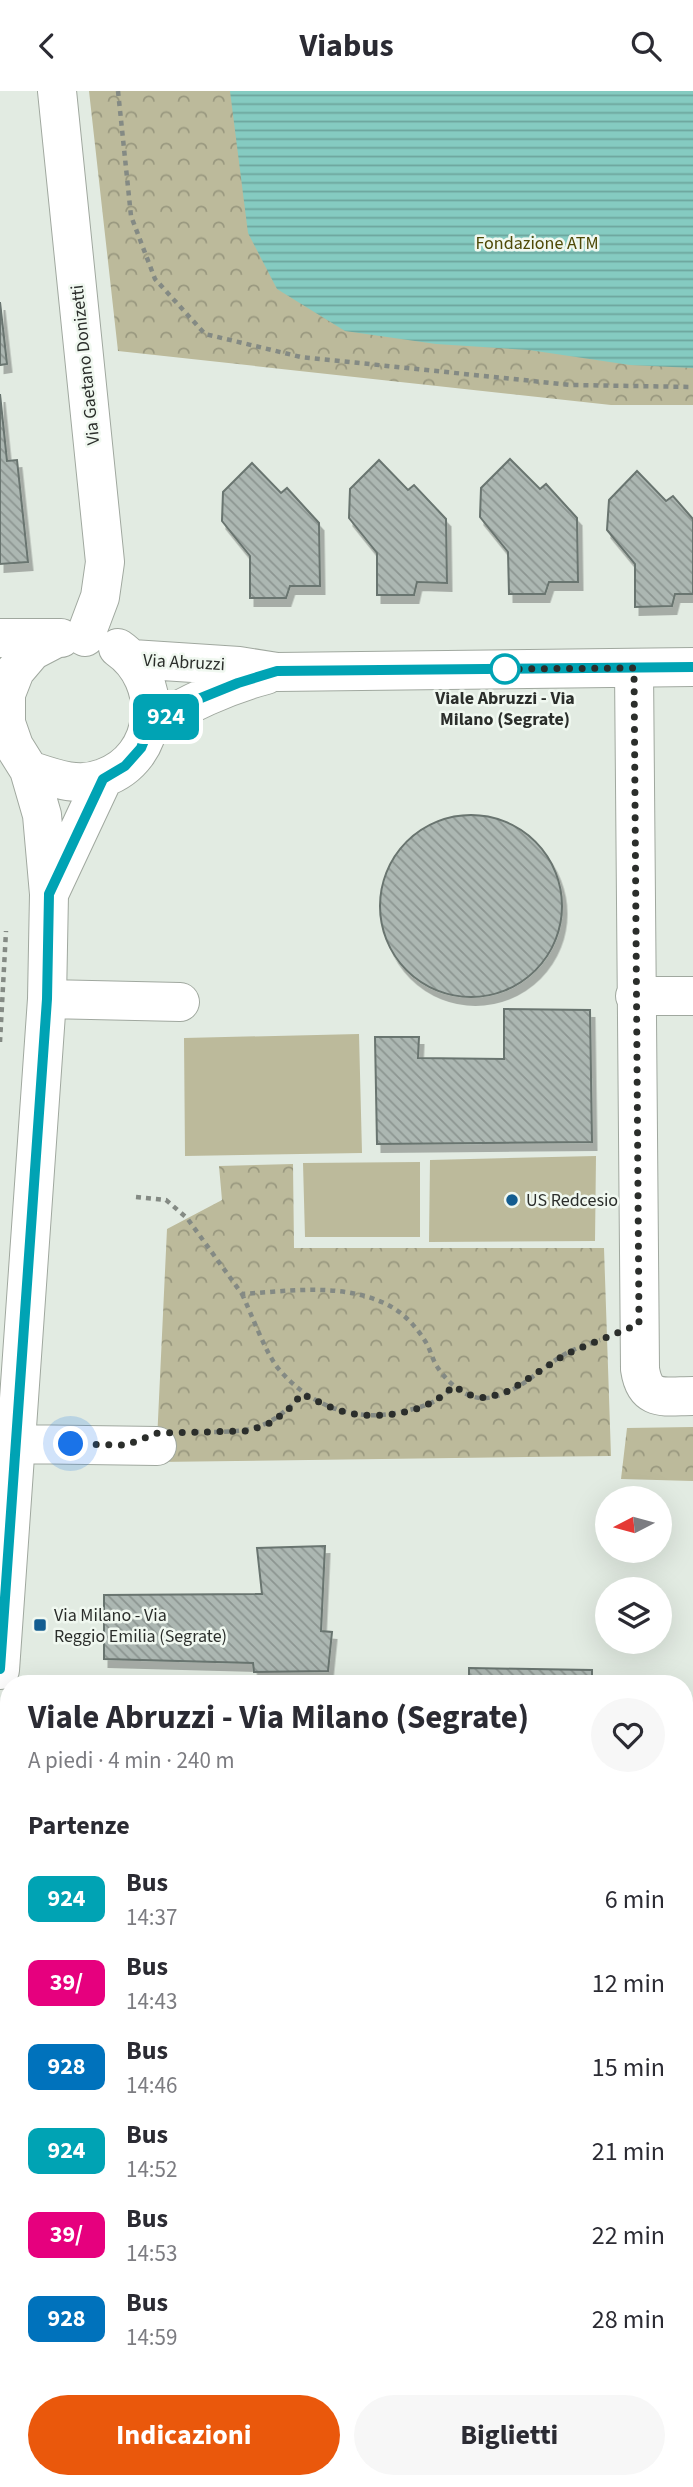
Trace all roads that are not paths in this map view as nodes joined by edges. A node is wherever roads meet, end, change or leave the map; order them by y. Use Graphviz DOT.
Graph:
graph roads {
  1 [pos="57,91"];
  2 [pos="0,638"];
  3 [pos="70,638"];
  4 [pos="132,659"];
  5 [pos="693,667"];
  6 [pos="634,668"];
  7 [pos="277,671"];
  8 [pos="150,726"];
  9 [pos="15,750"];
  10 [pos="103,779"];
  11 [pos="49,894"];
  12 [pos="635,996"];
  13 [pos="693,996"];
  14 [pos="47,999"];
  15 [pos="180,1002"];
  16 [pos="693,1396"];
  17 [pos="172,1439"];
  18 [pos="16,1444"];
  19 [pos="2,1604"];
  20 [pos="0,1670"];
  1 -- 3 [label="street, Via Gaetano Donizetti"];
  2 -- 3 [label="street"];
  3 -- 4 [label="street"];
  3 -- 9 [label="street"];
  4 -- 7 [label="street, Via Abruzzi"];
  4 -- 8 [label="street"];
  5 -- 6 [label="street, Via Abruzzi"];
  6 -- 7 [label="street, Via Abruzzi"];
  6 -- 12 [label="street"];
  7 -- 8 [label="street, Via Abruzzi"];
  8 -- 10 [label="street"];
  9 -- 10 [label="street"];
  9 -- 11 [label="street"];
  10 -- 11 [label="street"];
  11 -- 14 [label="street"];
  12 -- 13 [label="street"];
  12 -- 16 [label="street"];
  14 -- 15 [label="street"];
  14 -- 18 [label="street"];
  17 -- 18 [label="street"];
  18 -- 19 [label="street"];
  19 -- 20 [label="street"];
}
